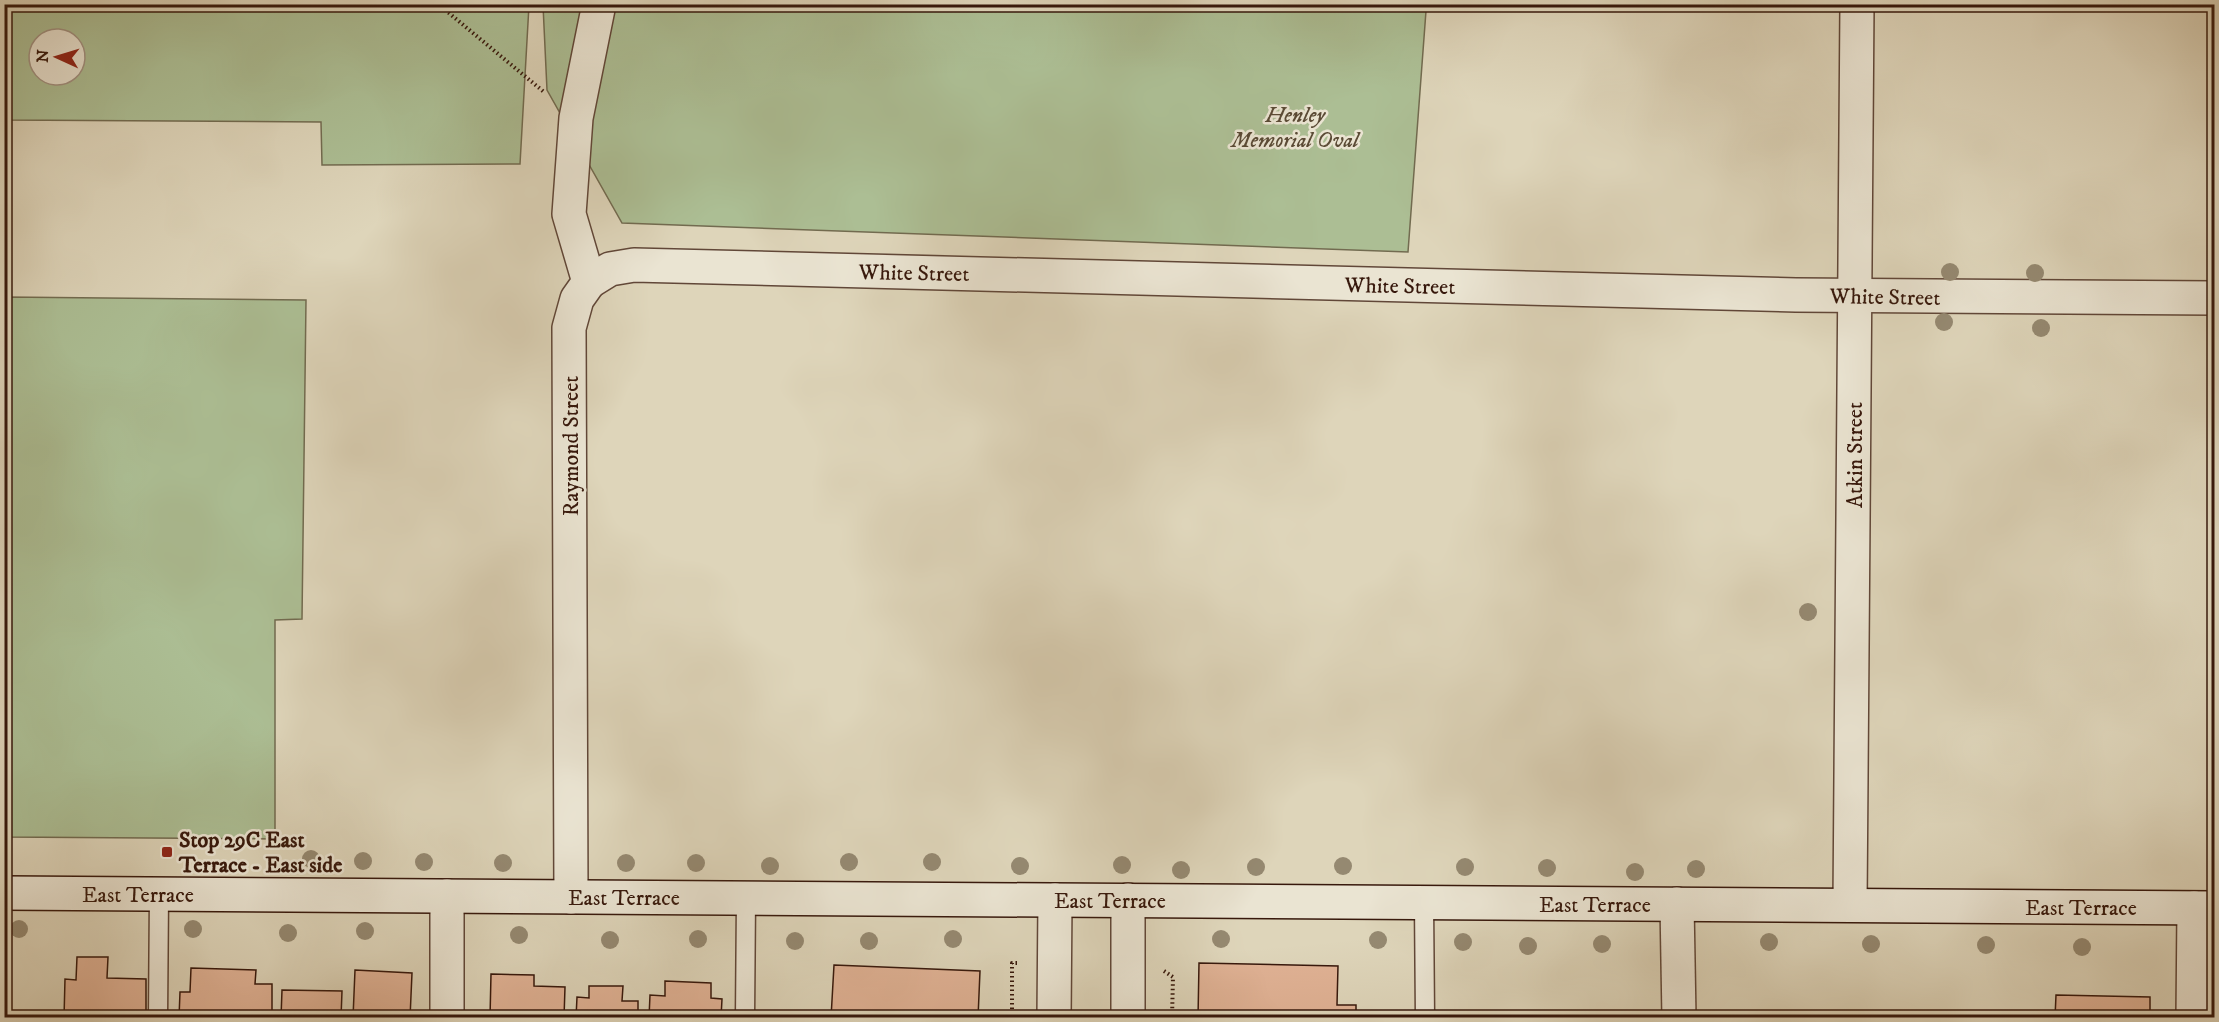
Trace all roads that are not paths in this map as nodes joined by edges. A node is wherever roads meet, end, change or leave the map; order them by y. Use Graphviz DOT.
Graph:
graph roads {
  1 [pos="599,4"];
  2 [pos="1857,4"];
  3 [pos="589,282"];
  4 [pos="1855,296"];
  5 [pos="2214,298"];
  6 [pos="4,893"];
  7 [pos="159,894"];
  8 [pos="447,896"];
  9 [pos="572,897"];
  10 [pos="746,898"];
  11 [pos="1055,900"];
  12 [pos="1128,900"];
  13 [pos="1424,903"];
  14 [pos="1677,904"];
  15 [pos="1850,905"];
  16 [pos="2204,908"];
  17 [pos="158,1017"];
  18 [pos="447,1017"];
  19 [pos="745,1017"];
  20 [pos="1054,1017"];
  21 [pos="1128,1017"];
  22 [pos="1425,1017"];
  23 [pos="1678,1017"];
  24 [pos="2193,1017"];
  1 -- 3 [label="street"];
  2 -- 4 [label="street, Atkin Street"];
  3 -- 4 [label="street, White Street"];
  3 -- 9 [label="street, Raymond Street"];
  4 -- 5 [label="street, White Street"];
  4 -- 15 [label="street, Atkin Street"];
  6 -- 7 [label="street, East Terrace"];
  7 -- 8 [label="street, East Terrace"];
  7 -- 17 [label="lane"];
  8 -- 9 [label="street, East Terrace"];
  8 -- 18 [label="street"];
  9 -- 10 [label="street, East Terrace"];
  10 -- 11 [label="street, East Terrace"];
  10 -- 19 [label="lane"];
  11 -- 12 [label="street, East Terrace"];
  11 -- 20 [label="street"];
  12 -- 13 [label="street, East Terrace"];
  12 -- 21 [label="street"];
  13 -- 14 [label="street, East Terrace"];
  13 -- 22 [label="lane"];
  14 -- 15 [label="street, East Terrace"];
  14 -- 23 [label="street"];
  15 -- 16 [label="street, East Terrace"];
  16 -- 24 [label="street"];
}
